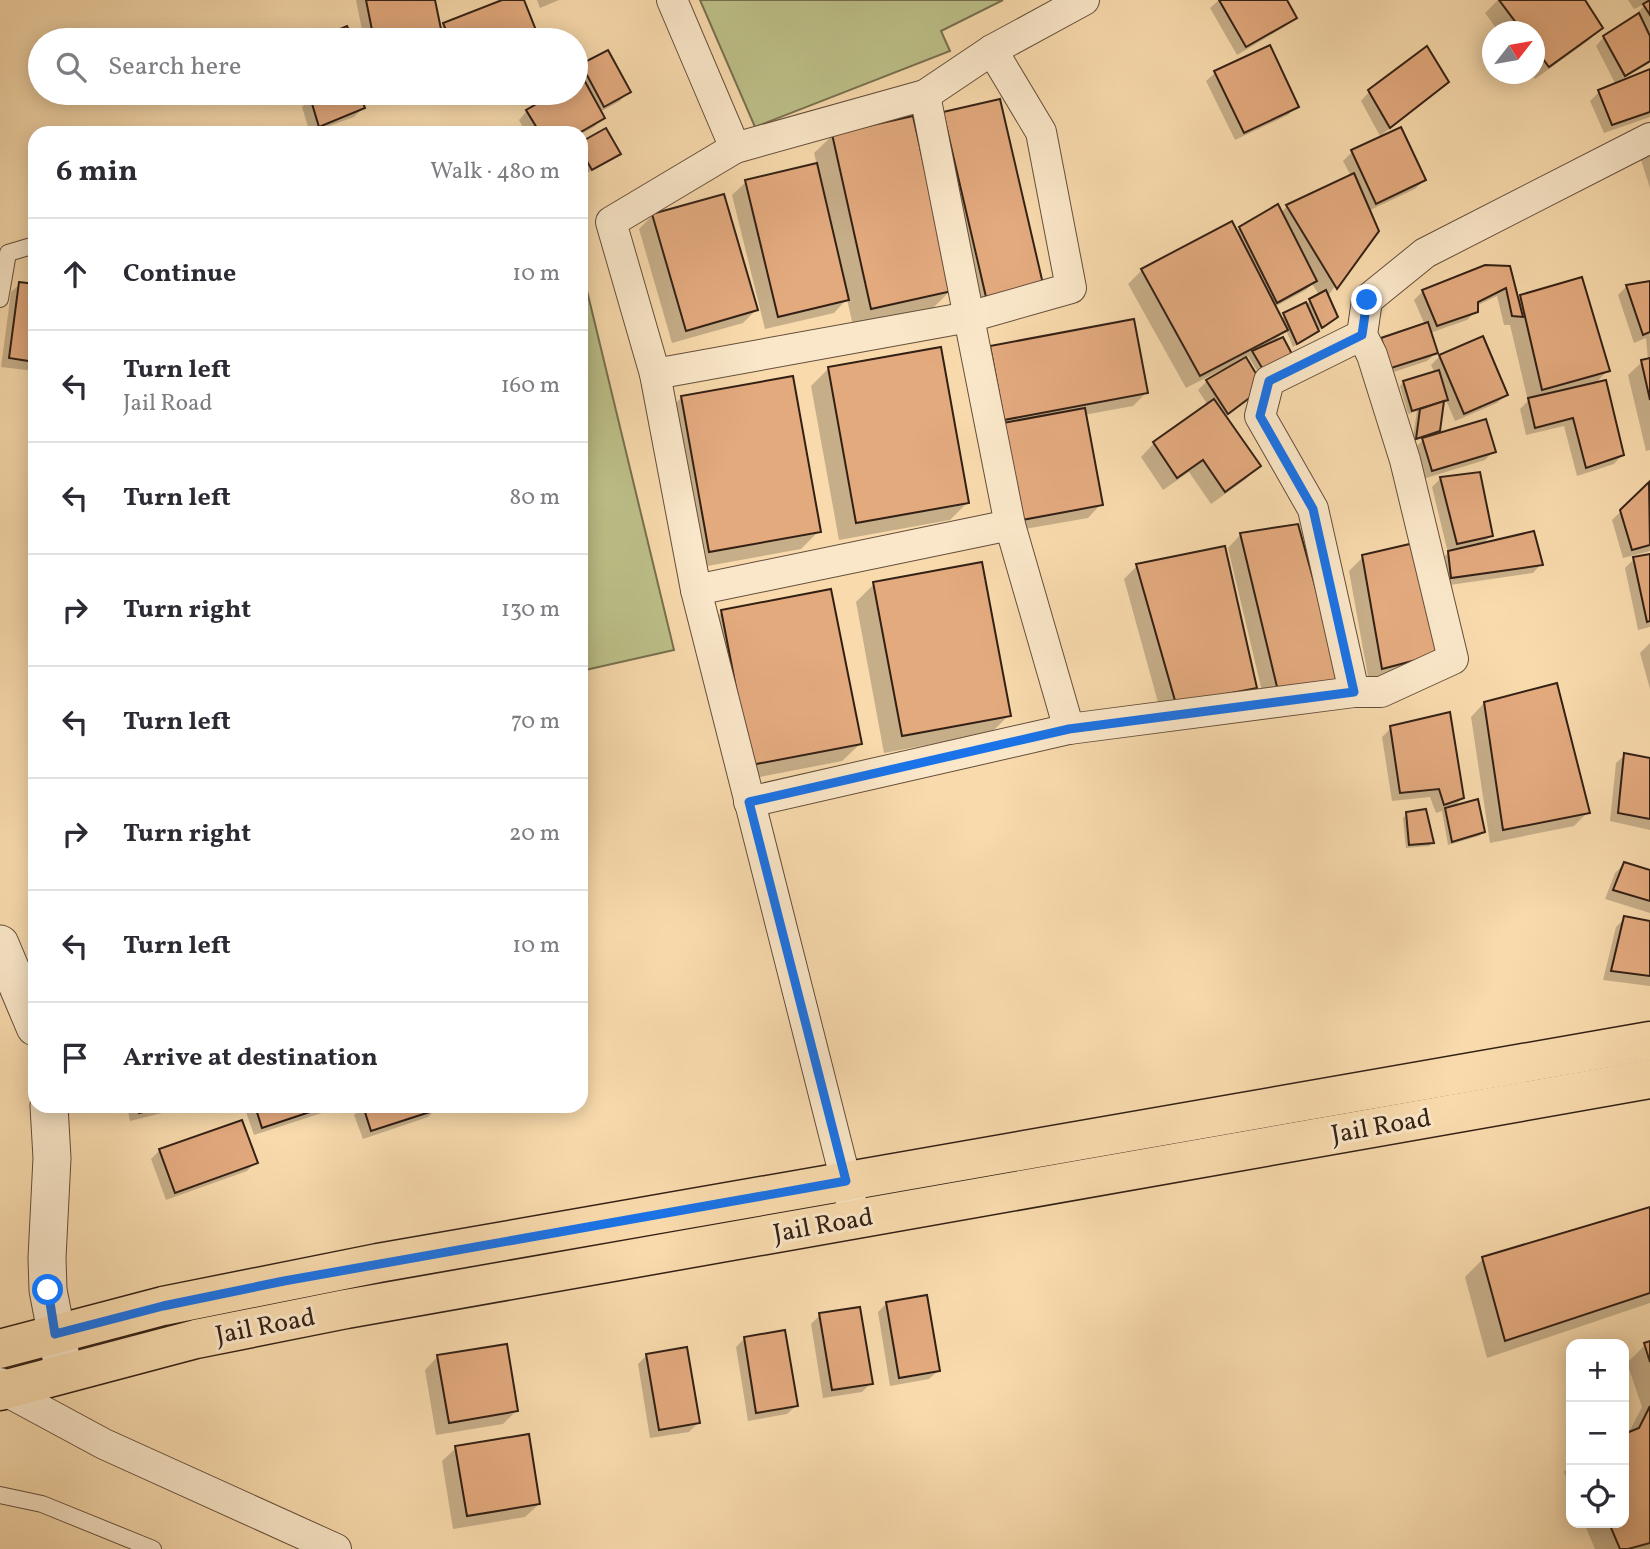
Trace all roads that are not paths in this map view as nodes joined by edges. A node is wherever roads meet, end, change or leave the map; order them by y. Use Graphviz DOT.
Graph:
graph roads {
  1 [pos="672,0"];
  2 [pos="1084,0"];
  3 [pos="992,50"];
  4 [pos="925,95"];
  5 [pos="1650,138"];
  6 [pos="735,148"];
  7 [pos="28,247"];
  8 [pos="0,299"];
  9 [pos="969,317"];
  10 [pos="1362,335"];
  11 [pos="655,374"];
  12 [pos="1010,525"];
  13 [pos="696,590"];
  14 [pos="1354,692"];
  15 [pos="1069,729"];
  16 [pos="749,802"];
  17 [pos="0,944"];
  18 [pos="28,1007"];
  19 [pos="1650,1041"];
  20 [pos="1650,1079"];
  21 [pos="50,1113"];
  22 [pos="846,1181"];
  23 [pos="855,1218"];
  24 [pos="55,1334"];
  25 [pos="0,1349"];
  26 [pos="64,1373"];
  27 [pos="1,1388"];
  28 [pos="0,1494"];
  29 [pos="153,1549"];
  30 [pos="336,1549"];
  1 -- 6 [label="street"];
  2 -- 3 [label="street"];
  3 -- 4 [label="street"];
  3 -- 9 [label="street"];
  4 -- 6 [label="street"];
  4 -- 9 [label="street"];
  5 -- 10 [label="street"];
  6 -- 11 [label="street"];
  7 -- 8 [label="lane"];
  9 -- 11 [label="street"];
  9 -- 12 [label="street"];
  10 -- 14 [label="street"];
  10 -- 14 [label="street"];
  11 -- 13 [label="street"];
  12 -- 13 [label="street"];
  12 -- 15 [label="street"];
  13 -- 16 [label="street"];
  14 -- 15 [label="street"];
  15 -- 16 [label="street"];
  16 -- 22 [label="street"];
  17 -- 18 [label="street"];
  19 -- 22 [label="main road, Jail Road"];
  20 -- 23 [label="main road, Jail Road"];
  21 -- 24 [label="street"];
  22 -- 23 [label="street"];
  22 -- 24 [label="main road, Jail Road"];
  23 -- 26 [label="main road, Jail Road"];
  24 -- 25 [label="main road, Jail Road"];
  24 -- 26 [label="street"];
  26 -- 27 [label="main road, Jail Road"];
  27 -- 30 [label="street"];
  28 -- 29 [label="lane"];
}
